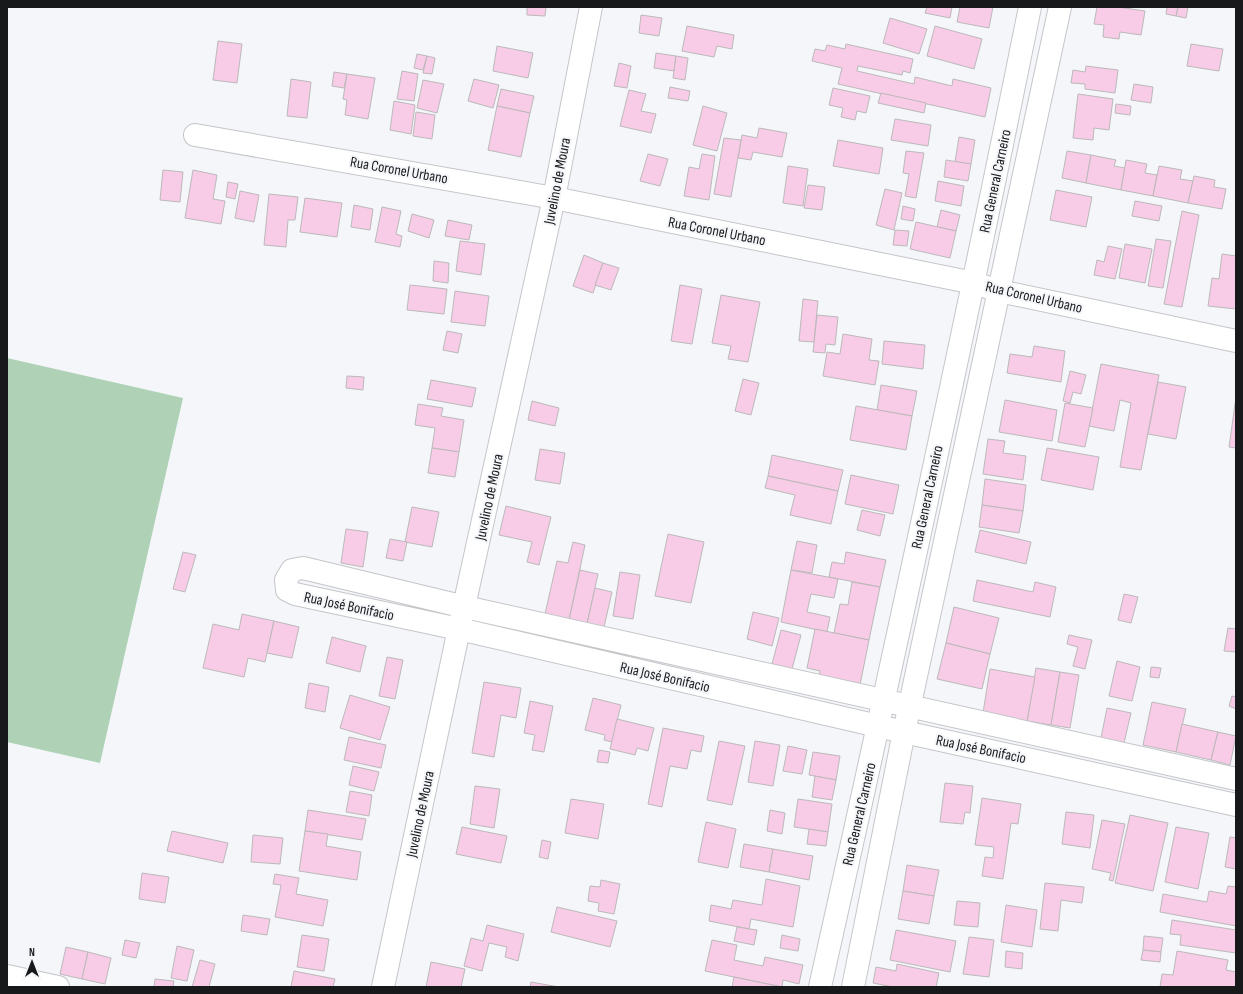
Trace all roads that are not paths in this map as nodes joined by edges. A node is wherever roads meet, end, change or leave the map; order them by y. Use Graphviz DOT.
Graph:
graph roads {
  1 [pos="591,7"];
  2 [pos="1030,7"];
  3 [pos="1060,7"];
  4 [pos="1013,93"];
  5 [pos="1040,99"];
  6 [pos="195,135"];
  7 [pos="992,197"];
  8 [pos="554,198"];
  9 [pos="1017,204"];
  10 [pos="974,283"];
  11 [pos="999,291"];
  12 [pos="1236,341"];
  13 [pos="949,399"];
  14 [pos="974,408"];
  15 [pos="924,513"];
  16 [pos="950,522"];
  17 [pos="465,606"];
  18 [pos="901,621"];
  19 [pos="927,628"];
  20 [pos="459,629"];
  21 [pos="884,700"];
  22 [pos="910,705"];
  23 [pos="879,726"];
  24 [pos="904,732"];
  25 [pos="1236,779"];
  26 [pos="1236,805"];
  27 [pos="855,832"];
  28 [pos="882,840"];
  29 [pos="833,930"];
  30 [pos="862,939"];
  31 [pos="7,976"];
  32 [pos="58,987"];
  33 [pos="383,987"];
  34 [pos="820,987"];
  35 [pos="853,987"];
  1 -- 8 [label="street, Juvelino de Moura"];
  2 -- 4 [label="street, Rua General Carneiro"];
  3 -- 5 [label="street, Rua General Carneiro"];
  4 -- 5 [label="street"];
  4 -- 7 [label="street, Rua General Carneiro"];
  5 -- 9 [label="street, Rua General Carneiro"];
  6 -- 8 [label="street, Rua Coronel Urbano"];
  7 -- 9 [label="street"];
  7 -- 10 [label="street, Rua General Carneiro"];
  8 -- 10 [label="street, Rua Coronel Urbano"];
  8 -- 17 [label="street, Juvelino de Moura"];
  9 -- 11 [label="street, Rua General Carneiro"];
  10 -- 11 [label="street, Rua Coronel Urbano"];
  10 -- 13 [label="street, Rua General Carneiro"];
  11 -- 12 [label="street, Rua Coronel Urbano"];
  11 -- 14 [label="street, Rua General Carneiro"];
  13 -- 14 [label="street"];
  13 -- 15 [label="street, Rua General Carneiro"];
  14 -- 16 [label="street, Rua General Carneiro"];
  15 -- 16 [label="street"];
  15 -- 18 [label="street, Rua General Carneiro"];
  16 -- 19 [label="street, Rua General Carneiro"];
  17 -- 20 [label="street, Juvelino de Moura"];
  17 -- 20 [label="street, Rua José Bonifacio"];
  17 -- 21 [label="street, Rua José Bonifacio"];
  18 -- 19 [label="street"];
  18 -- 21 [label="street, Rua General Carneiro"];
  19 -- 22 [label="street, Rua General Carneiro"];
  20 -- 23 [label="street, Rua José Bonifacio"];
  20 -- 33 [label="street, Juvelino de Moura"];
  21 -- 22 [label="street, Rua José Bonifacio"];
  21 -- 23 [label="street, Rua General Carneiro"];
  22 -- 24 [label="street, Rua General Carneiro"];
  22 -- 25 [label="street, Rua José Bonifacio"];
  23 -- 24 [label="street, Rua José Bonifacio"];
  23 -- 27 [label="street, Rua General Carneiro"];
  24 -- 26 [label="street, Rua José Bonifacio"];
  24 -- 28 [label="street, Rua General Carneiro"];
  27 -- 28 [label="street"];
  27 -- 29 [label="street, Rua General Carneiro"];
  28 -- 30 [label="street, Rua General Carneiro"];
  29 -- 30 [label="street"];
  29 -- 34 [label="street, Rua General Carneiro"];
  30 -- 35 [label="street, Rua General Carneiro"];
  31 -- 32 [label="street"];
}
